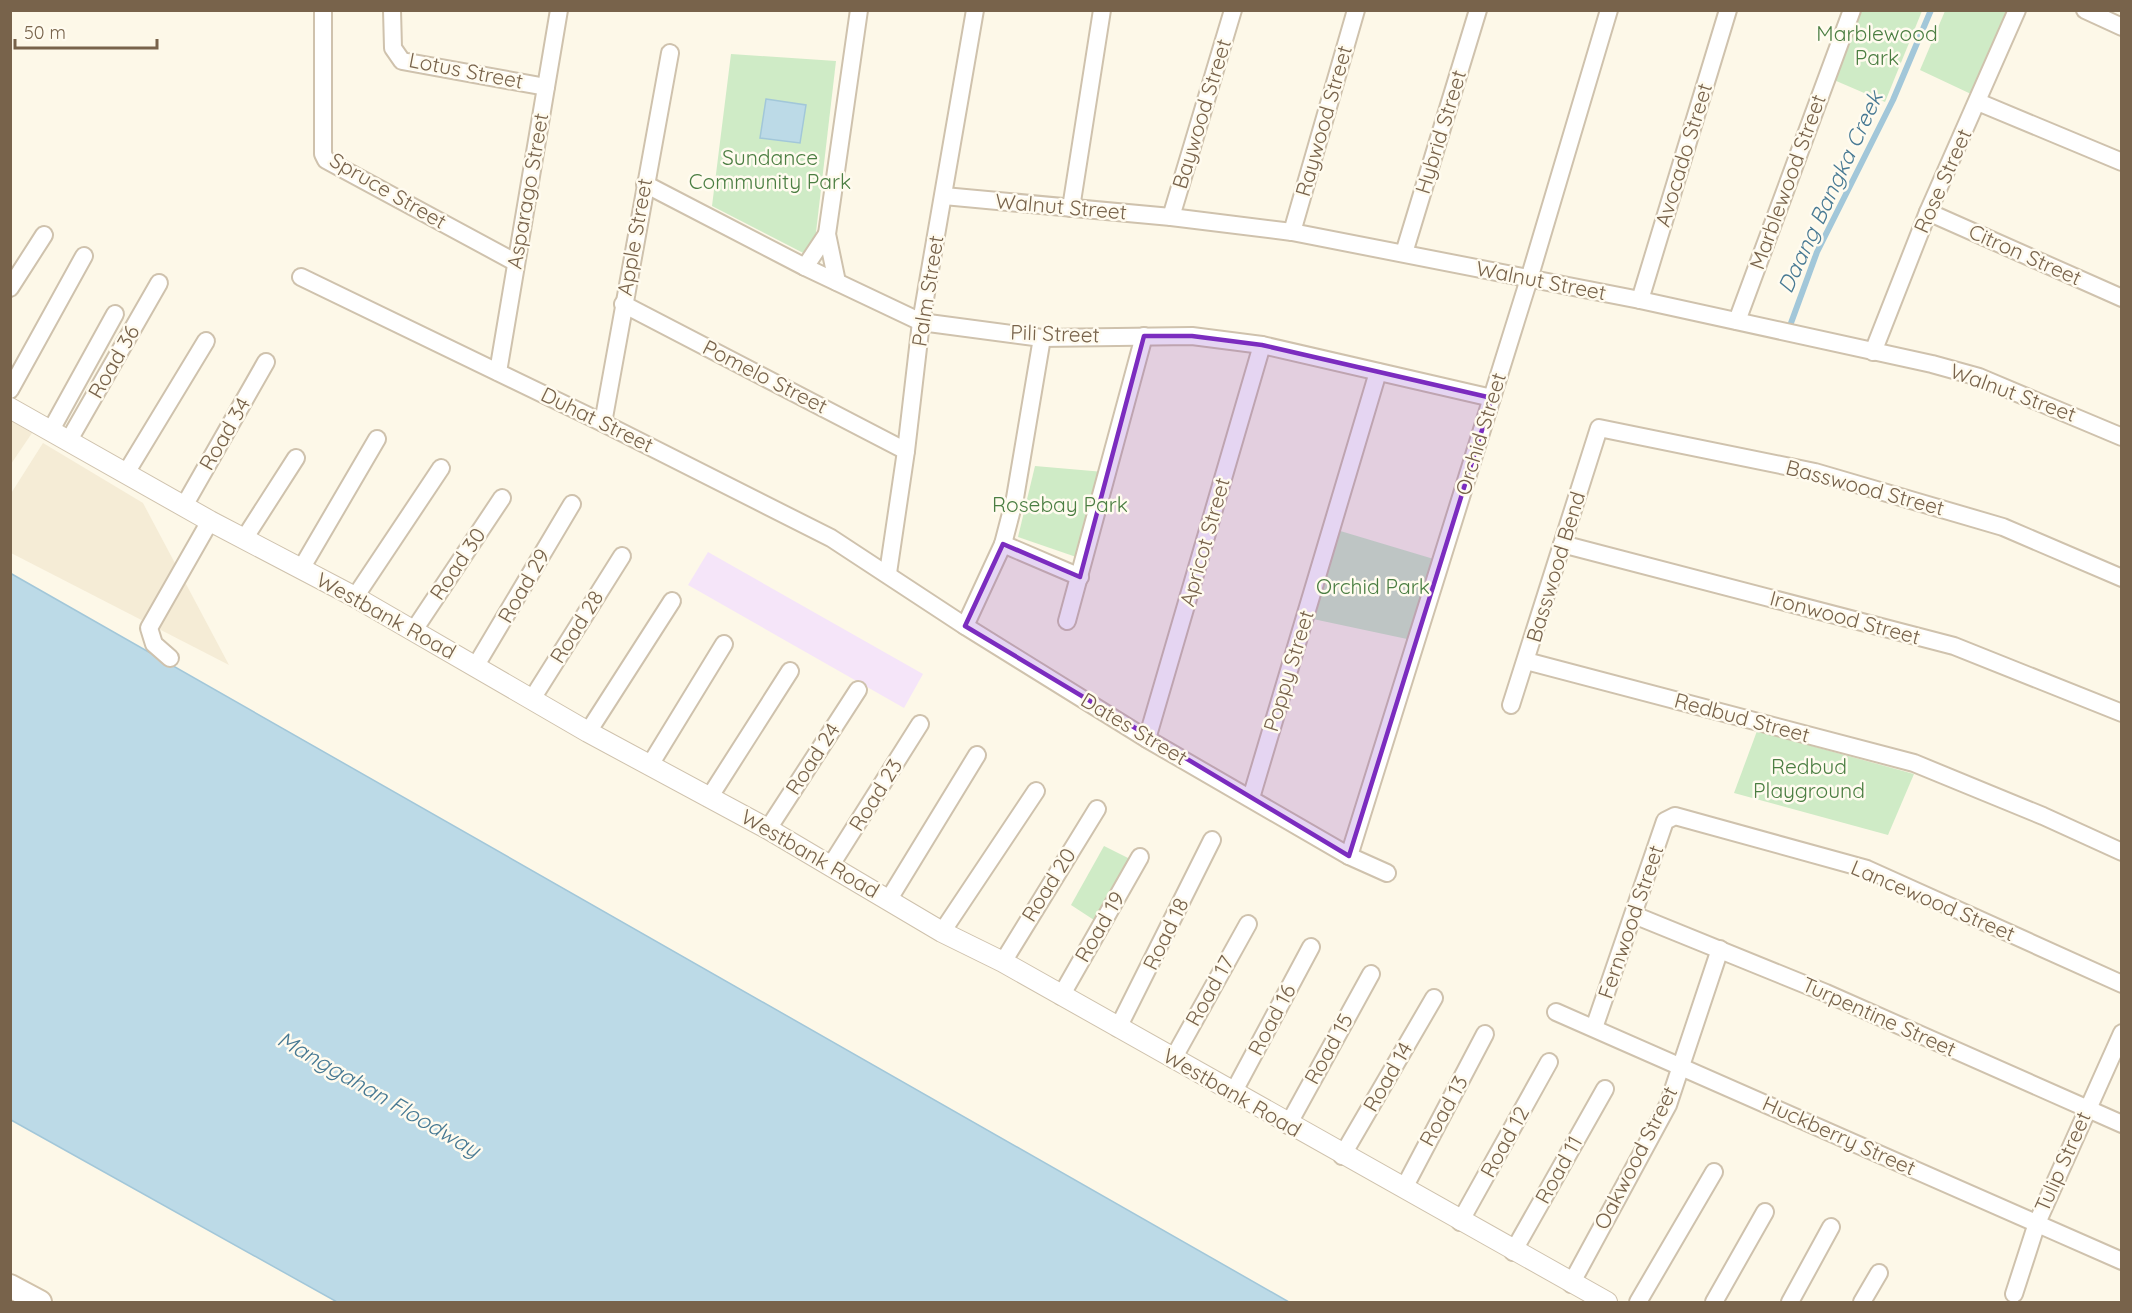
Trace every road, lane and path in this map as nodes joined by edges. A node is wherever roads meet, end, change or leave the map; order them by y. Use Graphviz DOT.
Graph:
graph roads {
  1 [pos="323,10"];
  2 [pos="392,10"];
  3 [pos="559,10"];
  4 [pos="859,10"];
  5 [pos="975,10"];
  6 [pos="1102,10"];
  7 [pos="1233,10"];
  8 [pos="1356,10"];
  9 [pos="1478,10"];
  10 [pos="1609,10"];
  11 [pos="1728,10"];
  12 [pos="1852,10"];
  13 [pos="2017,10"];
  14 [pos="2085,10"];
  15 [pos="2121,27"];
  16 [pos="670,52"];
  17 [pos="546,87"];
  18 [pos="1978,102"];
  19 [pos="2121,162"];
  20 [pos="645,184"];
  21 [pos="944,196"];
  22 [pos="1071,208"];
  23 [pos="1928,212"];
  24 [pos="1170,217"];
  25 [pos="1292,232"];
  26 [pos="827,234"];
  27 [pos="44,235"];
  28 [pos="1404,253"];
  29 [pos="84,256"];
  30 [pos="515,262"];
  31 [pos="805,267"];
  32 [pos="301,277"];
  33 [pos="1529,279"];
  34 [pos="837,282"];
  35 [pos="159,283"];
  36 [pos="10,288"];
  37 [pos="2121,298"];
  38 [pos="1640,300"];
  39 [pos="623,304"];
  40 [pos="115,314"];
  41 [pos="1737,321"];
  42 [pos="921,322"];
  43 [pos="1143,336"];
  44 [pos="1042,338"];
  45 [pos="206,341"];
  46 [pos="1262,345"];
  47 [pos="1873,352"];
  48 [pos="266,362"];
  49 [pos="498,372"];
  50 [pos="1378,372"];
  51 [pos="10,390"];
  52 [pos="1492,398"];
  53 [pos="10,408"];
  54 [pos="603,423"];
  55 [pos="1599,428"];
  56 [pos="51,430"];
  57 [pos="2121,437"];
  58 [pos="377,439"];
  59 [pos="69,440"];
  60 [pos="906,451"];
  61 [pos="296,458"];
  62 [pos="441,468"];
  63 [pos="126,472"];
  64 [pos="502,498"];
  65 [pos="572,504"];
  66 [pos="184,506"];
  67 [pos="210,520"];
  68 [pos="244,539"];
  69 [pos="1003,544"];
  70 [pos="1562,544"];
  71 [pos="622,556"];
  72 [pos="301,569"];
  73 [pos="888,573"];
  74 [pos="1080,577"];
  75 [pos="2121,578"];
  76 [pos="356,597"];
  77 [pos="672,601"];
  78 [pos="1067,621"];
  79 [pos="965,626"];
  80 [pos="414,630"];
  81 [pos="724,644"];
  82 [pos="170,658"];
  83 [pos="1526,661"];
  84 [pos="475,667"];
  85 [pos="790,671"];
  86 [pos="858,690"];
  87 [pos="532,699"];
  88 [pos="1511,705"];
  89 [pos="2121,713"];
  90 [pos="920,724"];
  91 [pos="588,732"];
  92 [pos="1148,739"];
  93 [pos="977,755"];
  94 [pos="650,765"];
  95 [pos="1036,791"];
  96 [pos="709,798"];
  97 [pos="1251,798"];
  98 [pos="1097,809"];
  99 [pos="1669,817"];
  100 [pos="768,829"];
  101 [pos="1212,840"];
  102 [pos="2121,852"];
  103 [pos="1349,856"];
  104 [pos="1140,857"];
  105 [pos="831,865"];
  106 [pos="1387,873"];
  107 [pos="894,891"];
  108 [pos="1634,915"];
  109 [pos="1248,924"];
  110 [pos="942,932"];
  111 [pos="1311,947"];
  112 [pos="1720,949"];
  113 [pos="1002,962"];
  114 [pos="1371,974"];
  115 [pos="2121,984"];
  116 [pos="1061,996"];
  117 [pos="1434,998"];
  118 [pos="1556,1012"];
  119 [pos="1118,1028"];
  120 [pos="1594,1028"];
  121 [pos="2121,1033"];
  122 [pos="1485,1034"];
  123 [pos="1173,1059"];
  124 [pos="1549,1062"];
  125 [pos="1681,1065"];
  126 [pos="1605,1089"];
  127 [pos="1233,1093"];
  128 [pos="2086,1108"];
  129 [pos="2121,1124"];
  130 [pos="1288,1125"];
  131 [pos="1342,1156"];
  132 [pos="1713,1172"];
  133 [pos="1404,1188"];
  134 [pos="1765,1212"];
  135 [pos="1460,1222"];
  136 [pos="2037,1223"];
  137 [pos="1831,1227"];
  138 [pos="1513,1252"];
  139 [pos="2121,1261"];
  140 [pos="1879,1273"];
  141 [pos="1571,1284"];
  142 [pos="10,1286"];
  143 [pos="2014,1294"];
  144 [pos="40,1302"];
  145 [pos="1607,1302"];
  146 [pos="1638,1302"];
  147 [pos="1714,1302"];
  148 [pos="1790,1302"];
  149 [pos="1862,1302"];
  1 -- 30 [label="street, Spruce Street"];
  2 -- 17 [label="street, Lotus Street"];
  3 -- 17 [label="street, Asparago Street"];
  4 -- 26 [label="street"];
  5 -- 21 [label="street, Palm Street"];
  6 -- 22 [label="street"];
  7 -- 24 [label="street, Baywood Street"];
  8 -- 25 [label="street, Raywood Street"];
  9 -- 28 [label="street, Hybrid Street"];
  10 -- 33 [label="street, Orchid Street"];
  11 -- 38 [label="street, Avocado Street"];
  12 -- 41 [label="street, Marblewood Street"];
  13 -- 18 [label="street, Rose Street"];
  14 -- 15 [label="street"];
  16 -- 20 [label="street, Apple Street"];
  17 -- 30 [label="street, Asparago Street"];
  18 -- 19 [label="street"];
  18 -- 23 [label="street, Rose Street"];
  20 -- 31 [label="street, Pili Street"];
  20 -- 39 [label="street, Apple Street"];
  21 -- 22 [label="street, Walnut Street"];
  21 -- 42 [label="street, Palm Street"];
  22 -- 24 [label="street, Walnut Street"];
  23 -- 37 [label="street, Citron Street"];
  23 -- 47 [label="street, Rose Street"];
  24 -- 25 [label="street, Walnut Street"];
  25 -- 28 [label="street, Walnut Street"];
  26 -- 31 [label="street"];
  26 -- 34 [label="street"];
  27 -- 36 [label="street"];
  28 -- 33 [label="street, Walnut Street"];
  29 -- 51 [label="street"];
  30 -- 49 [label="street, Asparago Street"];
  31 -- 34 [label="street, Pili Street"];
  32 -- 49 [label="street, Duhat Street"];
  33 -- 38 [label="street, Walnut Street"];
  33 -- 52 [label="street, Orchid Street"];
  34 -- 42 [label="street, Pili Street"];
  35 -- 59 [label="street, Road 36"];
  38 -- 41 [label="street, Walnut Street"];
  39 -- 54 [label="street, Apple Street"];
  39 -- 60 [label="street, Pomelo Street"];
  40 -- 56 [label="street"];
  41 -- 47 [label="street, Walnut Street"];
  42 -- 44 [label="street, Pili Street"];
  42 -- 60 [label="street, Palm Street"];
  43 -- 44 [label="street, Pili Street"];
  43 -- 46 [label="street, Pili Street"];
  43 -- 74 [label="street"];
  44 -- 69 [label="street"];
  45 -- 63 [label="street"];
  46 -- 50 [label="street, Pili Street"];
  46 -- 92 [label="street, Apricot Street"];
  47 -- 57 [label="street, Walnut Street"];
  48 -- 66 [label="street, Road 34"];
  49 -- 54 [label="street, Duhat Street"];
  50 -- 52 [label="street, Pili Street"];
  50 -- 97 [label="street, Poppy Street"];
  52 -- 103 [label="street, Orchid Street"];
  53 -- 56 [label="street, Westbank Road"];
  54 -- 73 [label="street, Duhat Street"];
  55 -- 70 [label="street, Basswood Bend"];
  55 -- 75 [label="street, Basswood Street"];
  56 -- 59 [label="street, Westbank Road"];
  58 -- 72 [label="street"];
  59 -- 63 [label="street, Westbank Road"];
  60 -- 73 [label="street, Palm Street"];
  61 -- 68 [label="street"];
  62 -- 76 [label="street"];
  63 -- 66 [label="street, Westbank Road"];
  64 -- 80 [label="street, Road 30"];
  65 -- 84 [label="street, Road 29"];
  66 -- 67 [label="street, Westbank Road"];
  67 -- 68 [label="street, Westbank Road"];
  67 -- 82 [label="street"];
  68 -- 72 [label="street, Westbank Road"];
  69 -- 74 [label="street"];
  69 -- 79 [label="street"];
  70 -- 83 [label="street, Basswood Bend"];
  70 -- 89 [label="street, Ironwood Street"];
  71 -- 87 [label="street, Road 28"];
  72 -- 76 [label="street, Westbank Road"];
  73 -- 79 [label="street, Dates Street"];
  74 -- 78 [label="street"];
  76 -- 80 [label="street, Westbank Road"];
  77 -- 91 [label="street"];
  79 -- 92 [label="street, Dates Street"];
  80 -- 84 [label="street, Westbank Road"];
  81 -- 94 [label="street"];
  83 -- 88 [label="street, Basswood Bend"];
  83 -- 102 [label="street, Redbud Street"];
  84 -- 87 [label="street, Westbank Road"];
  85 -- 96 [label="street"];
  86 -- 100 [label="street, Road 24"];
  87 -- 91 [label="street, Westbank Road"];
  90 -- 105 [label="street, Road 23"];
  91 -- 94 [label="street, Westbank Road"];
  92 -- 97 [label="street, Dates Street"];
  93 -- 107 [label="street"];
  94 -- 96 [label="street, Westbank Road"];
  95 -- 110 [label="street"];
  96 -- 100 [label="street, Westbank Road"];
  97 -- 103 [label="street, Dates Street"];
  98 -- 113 [label="street, Road 20"];
  99 -- 108 [label="street, Fernwood Street"];
  99 -- 115 [label="street, Lancewood Street"];
  100 -- 105 [label="street, Westbank Road"];
  101 -- 119 [label="street, Road 18"];
  103 -- 106 [label="street, Dates Street"];
  104 -- 116 [label="street, Road 19"];
  105 -- 107 [label="street, Westbank Road"];
  107 -- 110 [label="street, Westbank Road"];
  108 -- 112 [label="street, Turpentine Street"];
  108 -- 120 [label="street, Fernwood Street"];
  109 -- 123 [label="street, Road 17"];
  110 -- 113 [label="street, Westbank Road"];
  111 -- 127 [label="street, Road 16"];
  112 -- 125 [label="street, Oakwood Street"];
  112 -- 128 [label="street, Turpentine Street"];
  113 -- 116 [label="street, Westbank Road"];
  114 -- 130 [label="street, Road 15"];
  116 -- 119 [label="street, Westbank Road"];
  117 -- 131 [label="street, Road 14"];
  118 -- 120 [label="street, Huckberry Street"];
  119 -- 123 [label="street, Westbank Road"];
  120 -- 125 [label="street, Huckberry Street"];
  121 -- 128 [label="street, Tulip Street"];
  122 -- 133 [label="street, Road 13"];
  123 -- 127 [label="street, Westbank Road"];
  124 -- 135 [label="street, Road 12"];
  125 -- 136 [label="street, Huckberry Street"];
  125 -- 141 [label="street, Oakwood Street"];
  126 -- 138 [label="street, Road 11"];
  127 -- 130 [label="street, Westbank Road"];
  128 -- 129 [label="street, Turpentine Street"];
  128 -- 136 [label="street, Tulip Street"];
  130 -- 131 [label="street, Westbank Road"];
  131 -- 133 [label="street, Westbank Road"];
  132 -- 146 [label="street"];
  133 -- 135 [label="street, Westbank Road"];
  134 -- 147 [label="street"];
  135 -- 138 [label="street, Westbank Road"];
  136 -- 139 [label="street, Huckberry Street"];
  136 -- 143 [label="street, Tulip Street"];
  137 -- 148 [label="street"];
  138 -- 141 [label="street, Westbank Road"];
  140 -- 149 [label="street"];
  141 -- 145 [label="street, Westbank Road"];
  142 -- 144 [label="main road"];
}
